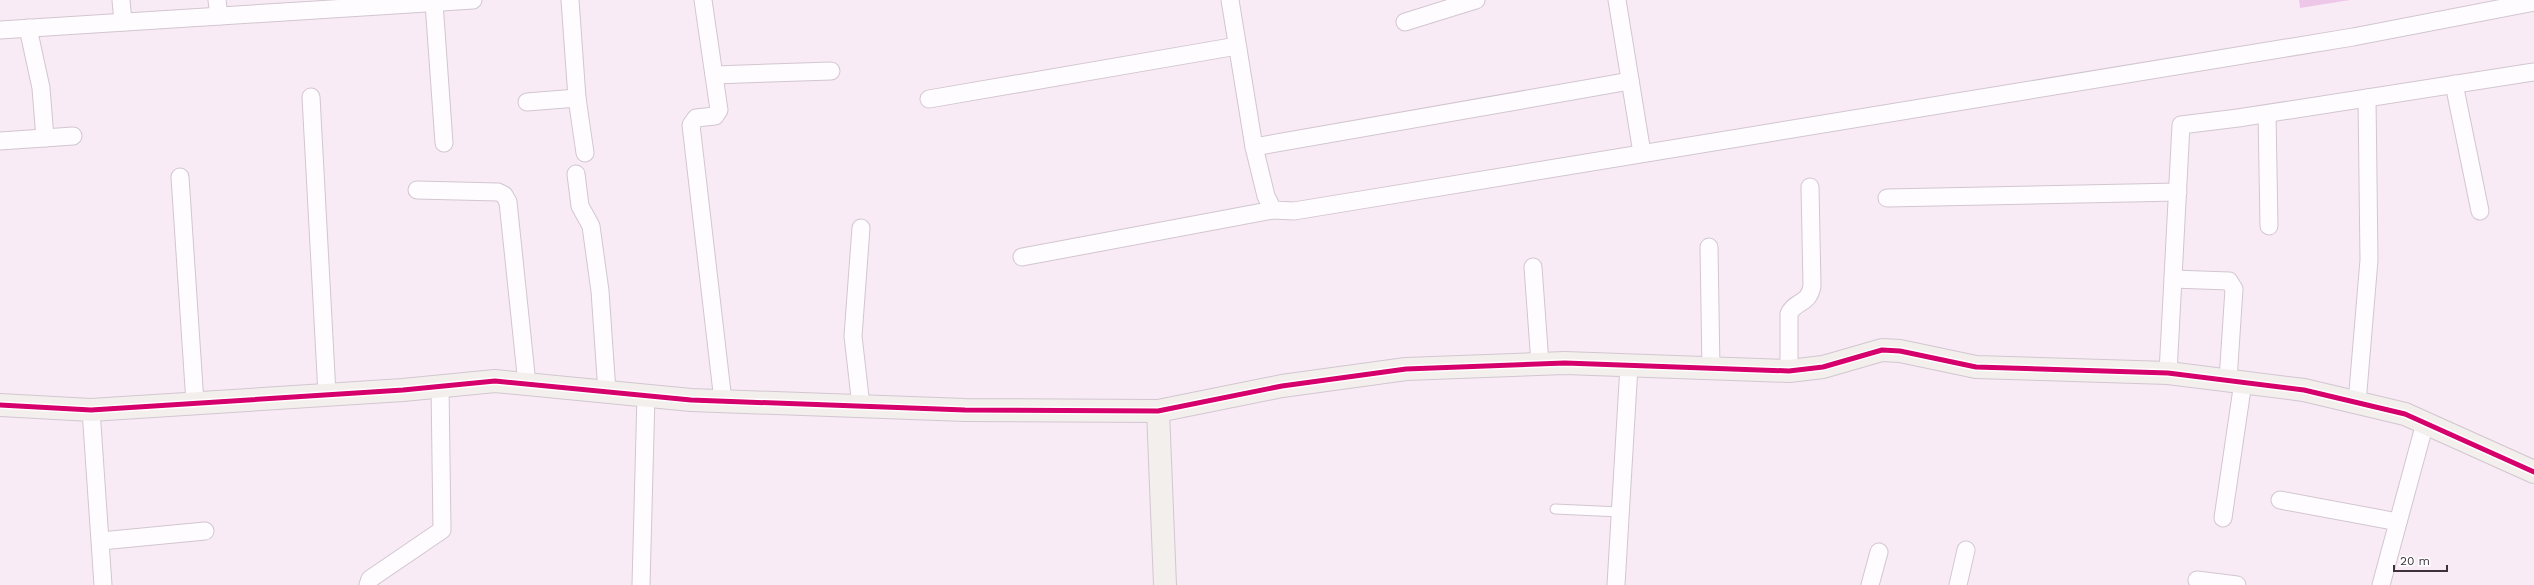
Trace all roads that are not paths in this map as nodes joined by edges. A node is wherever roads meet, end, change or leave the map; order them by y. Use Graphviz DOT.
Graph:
graph roads {
  1 [pos="121,0"];
  2 [pos="473,0"];
  3 [pos="570,0"];
  4 [pos="703,0"];
  5 [pos="1230,0"];
  6 [pos="1476,0"];
  7 [pos="1617,0"];
  8 [pos="424,2"];
  9 [pos="2534,2"];
  10 [pos="316,5"];
  11 [pos="218,8"];
  12 [pos="123,22"];
  13 [pos="1405,22"];
  14 [pos="28,28"];
  15 [pos="0,30"];
  16 [pos="1237,46"];
  17 [pos="831,71"];
  18 [pos="2534,72"];
  19 [pos="714,75"];
  20 [pos="1630,81"];
  21 [pos="2454,84"];
  22 [pos="311,97"];
  23 [pos="577,98"];
  24 [pos="2366,98"];
  25 [pos="929,99"];
  26 [pos="527,102"];
  27 [pos="2268,114"];
  28 [pos="73,136"];
  29 [pos="45,138"];
  30 [pos="0,141"];
  31 [pos="444,143"];
  32 [pos="1254,147"];
  33 [pos="585,153"];
  34 [pos="1642,153"];
  35 [pos="576,174"];
  36 [pos="180,177"];
  37 [pos="1810,187"];
  38 [pos="417,190"];
  39 [pos="2178,192"];
  40 [pos="1887,198"];
  41 [pos="1273,210"];
  42 [pos="2480,211"];
  43 [pos="2269,226"];
  44 [pos="861,228"];
  45 [pos="1709,246"];
  46 [pos="1022,257"];
  47 [pos="1534,267"];
  48 [pos="2173,279"];
  49 [pos="1540,364"];
  50 [pos="1629,366"];
  51 [pos="1711,369"];
  52 [pos="1789,371"];
  53 [pos="2168,373"];
  54 [pos="2235,381"];
  55 [pos="527,384"];
  56 [pos="440,386"];
  57 [pos="607,392"];
  58 [pos="327,394"];
  59 [pos="646,395"];
  60 [pos="723,401"];
  61 [pos="195,403"];
  62 [pos="2357,403"];
  63 [pos="0,405"];
  64 [pos="861,406"];
  65 [pos="90,410"];
  66 [pos="1158,411"];
  67 [pos="2425,424"];
  68 [pos="2534,472"];
  69 [pos="2280,500"];
  70 [pos="1556,509"];
  71 [pos="1620,512"];
  72 [pos="2223,518"];
  73 [pos="2398,522"];
  74 [pos="205,531"];
  75 [pos="101,542"];
  76 [pos="1966,550"];
  77 [pos="1879,552"];
  78 [pos="2197,580"];
  79 [pos="103,585"];
  80 [pos="368,585"];
  81 [pos="640,585"];
  82 [pos="1165,585"];
  83 [pos="1616,585"];
  84 [pos="1870,585"];
  85 [pos="1958,585"];
  86 [pos="2231,585"];
  87 [pos="2381,585"];
  1 -- 12 [label="street"];
  2 -- 8 [label="street"];
  3 -- 23 [label="street"];
  4 -- 19 [label="street"];
  5 -- 16 [label="street"];
  6 -- 13 [label="street"];
  7 -- 20 [label="street"];
  8 -- 10 [label="street"];
  8 -- 31 [label="street"];
  9 -- 34 [label="street"];
  10 -- 11 [label="street"];
  11 -- 12 [label="street"];
  12 -- 14 [label="street"];
  14 -- 15 [label="street"];
  14 -- 29 [label="street"];
  16 -- 25 [label="street"];
  16 -- 32 [label="street"];
  17 -- 19 [label="street"];
  18 -- 21 [label="street"];
  19 -- 60 [label="street"];
  20 -- 32 [label="street"];
  20 -- 34 [label="street"];
  21 -- 24 [label="street"];
  21 -- 42 [label="street"];
  22 -- 58 [label="street"];
  23 -- 26 [label="street"];
  23 -- 33 [label="street"];
  24 -- 27 [label="street"];
  24 -- 62 [label="street"];
  27 -- 39 [label="street"];
  27 -- 43 [label="street"];
  28 -- 29 [label="street"];
  29 -- 30 [label="street"];
  32 -- 41 [label="street"];
  34 -- 41 [label="street"];
  35 -- 57 [label="street"];
  36 -- 61 [label="street"];
  37 -- 52 [label="street"];
  38 -- 55 [label="street"];
  39 -- 40 [label="street"];
  39 -- 48 [label="street"];
  41 -- 46 [label="street"];
  44 -- 64 [label="street"];
  45 -- 51 [label="street"];
  47 -- 49 [label="street"];
  48 -- 53 [label="street"];
  48 -- 54 [label="street"];
  49 -- 50 [label="street"];
  49 -- 66 [label="street"];
  50 -- 51 [label="street"];
  50 -- 71 [label="street"];
  51 -- 52 [label="street"];
  52 -- 53 [label="street"];
  53 -- 54 [label="street"];
  54 -- 62 [label="street"];
  54 -- 72 [label="street"];
  55 -- 56 [label="street"];
  55 -- 57 [label="street"];
  56 -- 58 [label="street"];
  56 -- 80 [label="street"];
  57 -- 59 [label="street"];
  58 -- 61 [label="street"];
  59 -- 60 [label="street"];
  59 -- 81 [label="street"];
  60 -- 64 [label="street"];
  61 -- 65 [label="street"];
  62 -- 67 [label="street"];
  63 -- 65 [label="street"];
  64 -- 66 [label="street"];
  65 -- 75 [label="street"];
  66 -- 82 [label="street"];
  67 -- 68 [label="street"];
  67 -- 73 [label="street"];
  69 -- 73 [label="street"];
  70 -- 71 [label="lane"];
  71 -- 83 [label="street"];
  73 -- 87 [label="street"];
  74 -- 75 [label="street"];
  75 -- 79 [label="street"];
  76 -- 85 [label="street"];
  77 -- 84 [label="street"];
  78 -- 86 [label="street"];
}
